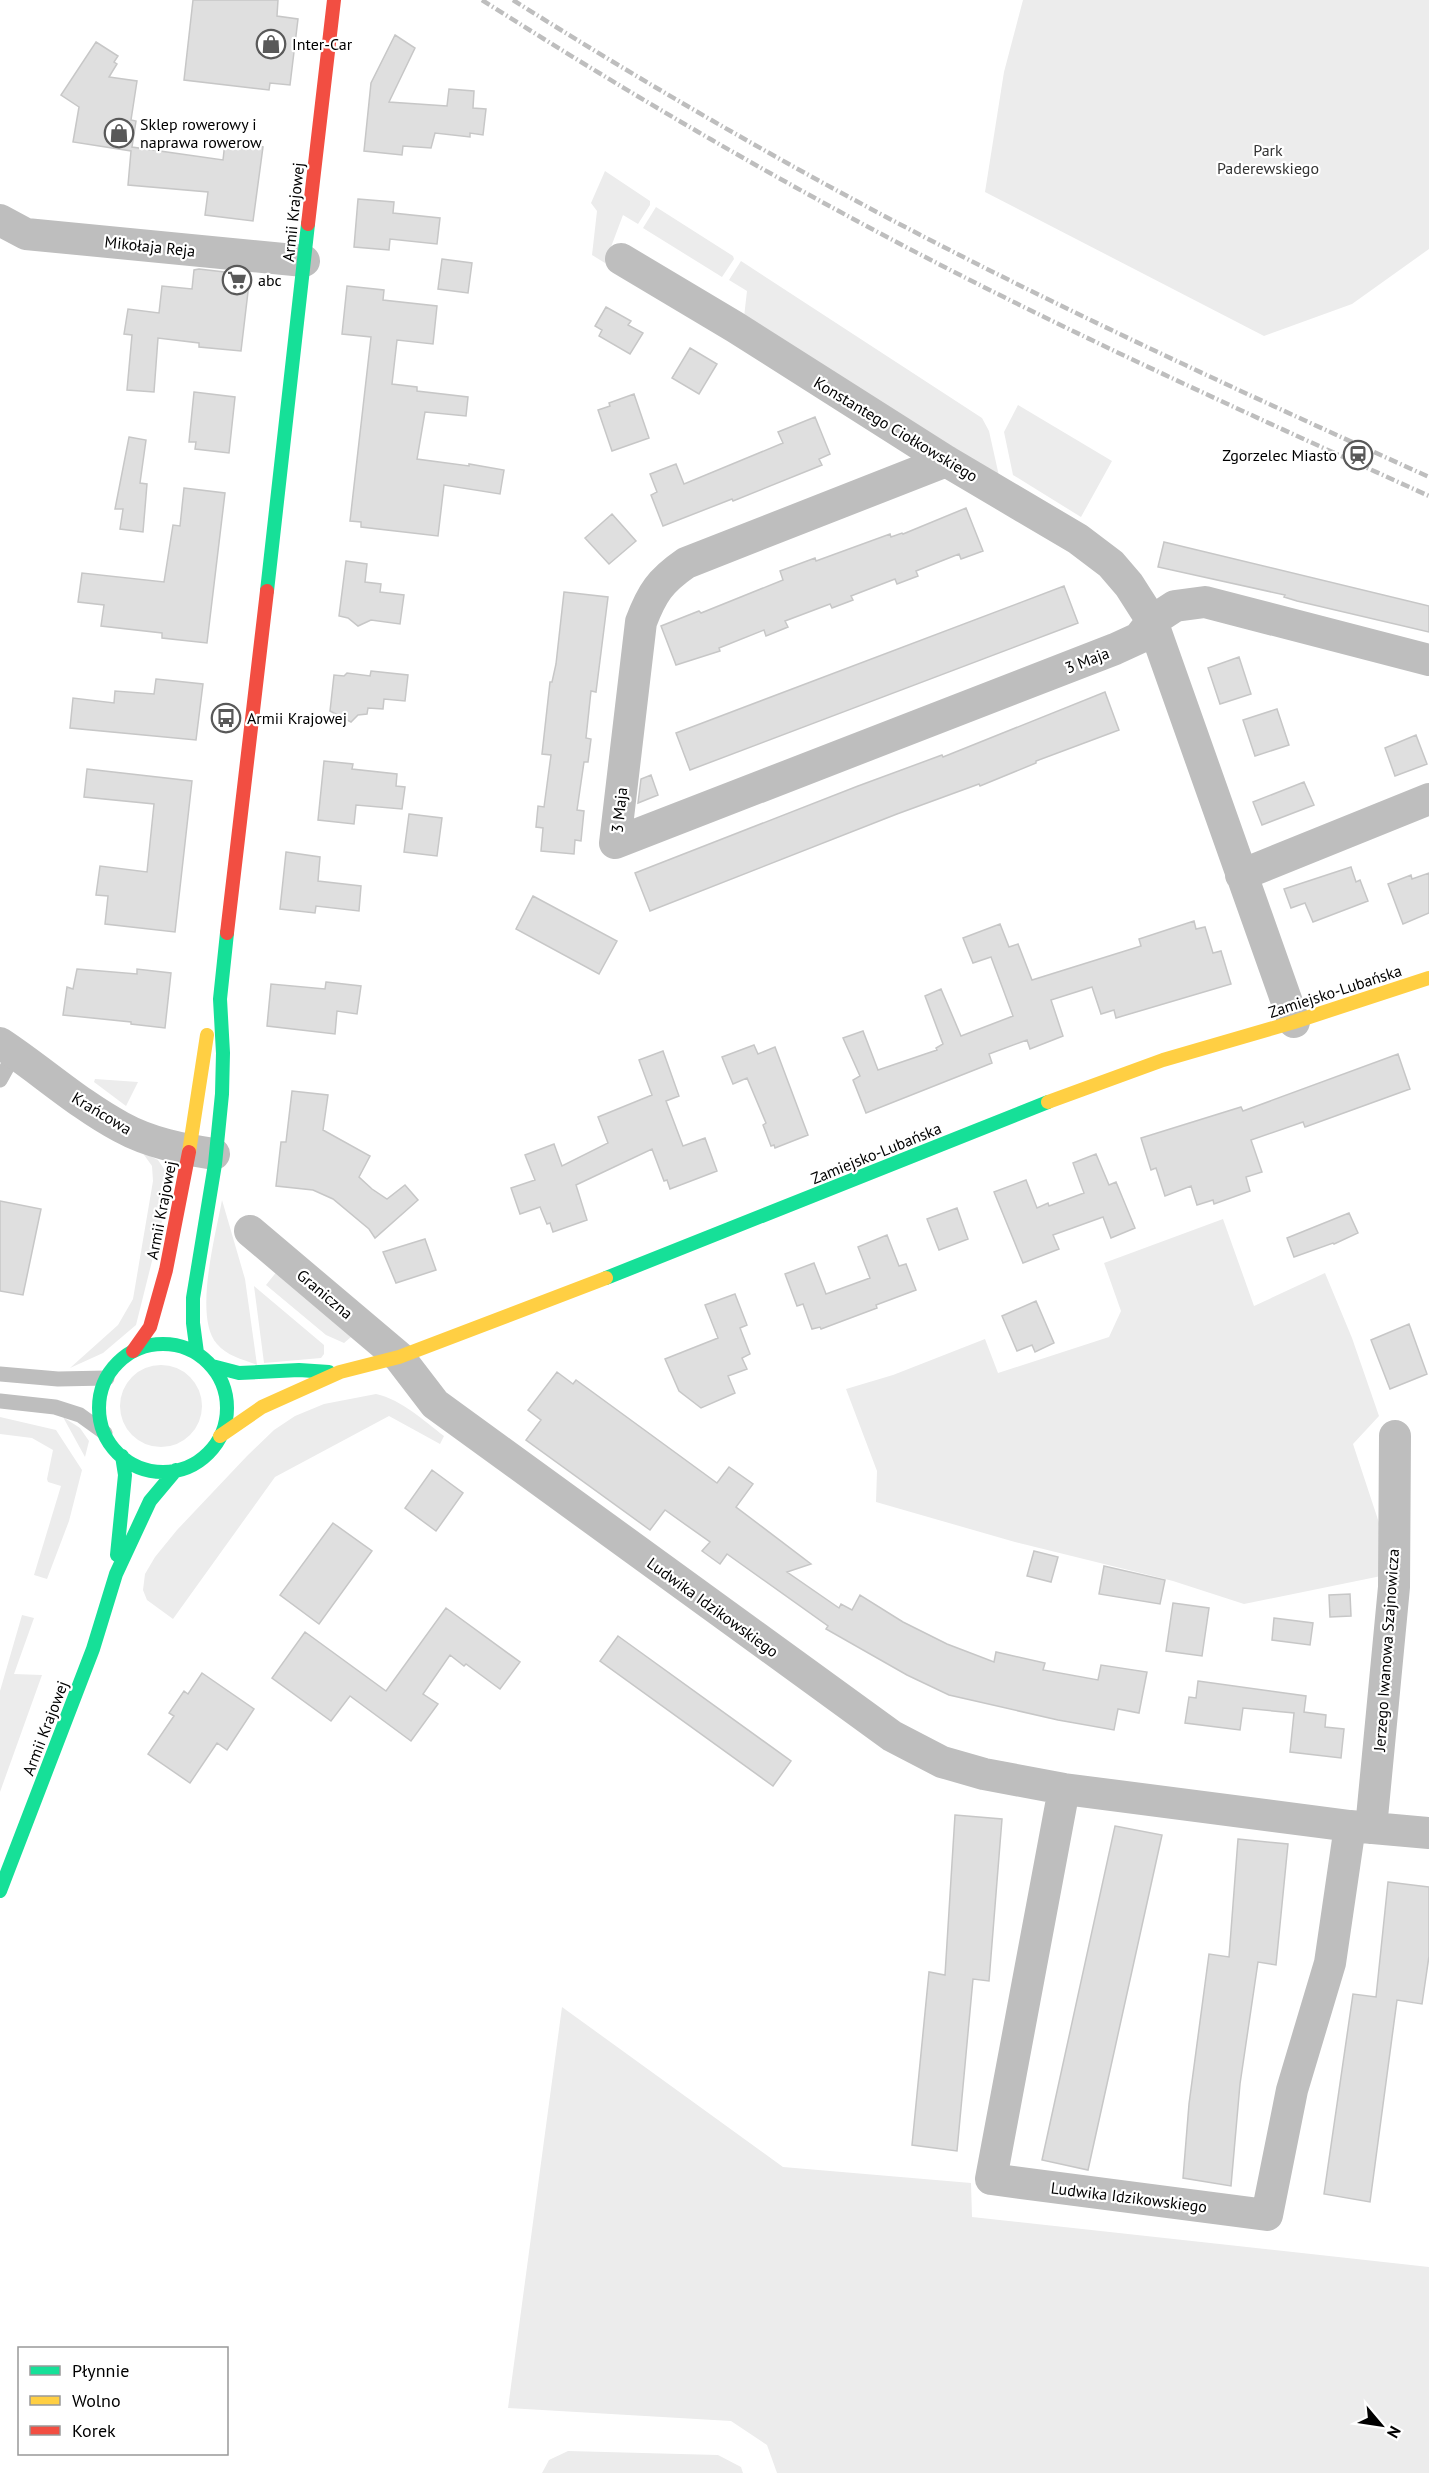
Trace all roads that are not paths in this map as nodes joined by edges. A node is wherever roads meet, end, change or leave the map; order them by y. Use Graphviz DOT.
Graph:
graph roads {
  1 [pos="334,0"];
  2 [pos="0,220"];
  3 [pos="621,259"];
  4 [pos="304,261"];
  5 [pos="946,461"];
  6 [pos="1152,621"];
  7 [pos="1429,660"];
  8 [pos="1429,799"];
  9 [pos="1241,875"];
  10 [pos="1429,978"];
  11 [pos="220,999"];
  12 [pos="1294,1022"];
  13 [pos="8,1048"];
  14 [pos="0,1080"];
  15 [pos="203,1152"];
  16 [pos="250,1231"];
  17 [pos="133,1352"];
  18 [pos="197,1353"];
  19 [pos="399,1357"];
  20 [pos="212,1366"];
  21 [pos="340,1372"];
  22 [pos="0,1374"];
  23 [pos="107,1377"];
  24 [pos="0,1401"];
  25 [pos="105,1433"];
  26 [pos="220,1436"];
  27 [pos="1395,1436"];
  28 [pos="122,1456"];
  29 [pos="176,1470"];
  30 [pos="116,1574"];
  31 [pos="1065,1789"];
  32 [pos="1361,1827"];
  33 [pos="1429,1833"];
  34 [pos="0,1891"];
  1 -- 4 [label="main road, Armii Krajowej"];
  2 -- 4 [label="street, Mikołaja Reja"];
  3 -- 5 [label="street, Konstantego Ciołkowskiego"];
  4 -- 11 [label="main road, Armii Krajowej"];
  5 -- 6 [label="street, Konstantego Ciołkowskiego"];
  5 -- 6 [label="street, 3 Maja"];
  6 -- 7 [label="street"];
  6 -- 9 [label="street, Konstantego Ciołkowskiego"];
  8 -- 9 [label="street"];
  9 -- 12 [label="street, Konstantego Ciołkowskiego"];
  10 -- 12 [label="main road, Zamiejsko-Lubańska"];
  11 -- 15 [label="main road, Armii Krajowej"];
  11 -- 15 [label="main road, Armii Krajowej"];
  12 -- 19 [label="main road, Zamiejsko-Lubańska"];
  13 -- 14 [label="lane"];
  13 -- 15 [label="street, Krańcowa"];
  15 -- 17 [label="main road, Armii Krajowej"];
  15 -- 18 [label="main road, Armii Krajowej"];
  16 -- 19 [label="street, Graniczna"];
  17 -- 18 [label="main road"];
  17 -- 23 [label="main road"];
  18 -- 20 [label="main road"];
  19 -- 21 [label="main road, Zamiejsko-Lubańska"];
  19 -- 31 [label="street, Ludwika Idzikowskiego"];
  20 -- 21 [label="main road, Zamiejsko-Lubańska"];
  20 -- 26 [label="main road"];
  21 -- 26 [label="main road, Zamiejsko-Lubańska"];
  22 -- 23 [label="lane"];
  23 -- 25 [label="main road"];
  24 -- 25 [label="lane"];
  25 -- 28 [label="main road"];
  26 -- 29 [label="main road"];
  27 -- 32 [label="street, Jerzego Iwanowa Szajnowicza"];
  28 -- 29 [label="main road"];
  28 -- 30 [label="main road, Armii Krajowej"];
  29 -- 30 [label="main road, Armii Krajowej"];
  30 -- 34 [label="main road, Armii Krajowej"];
  31 -- 32 [label="street, Ludwika Idzikowskiego"];
  31 -- 32 [label="street, Ludwika Idzikowskiego"];
  32 -- 33 [label="street, Ludwika Idzikowskiego"];
}
